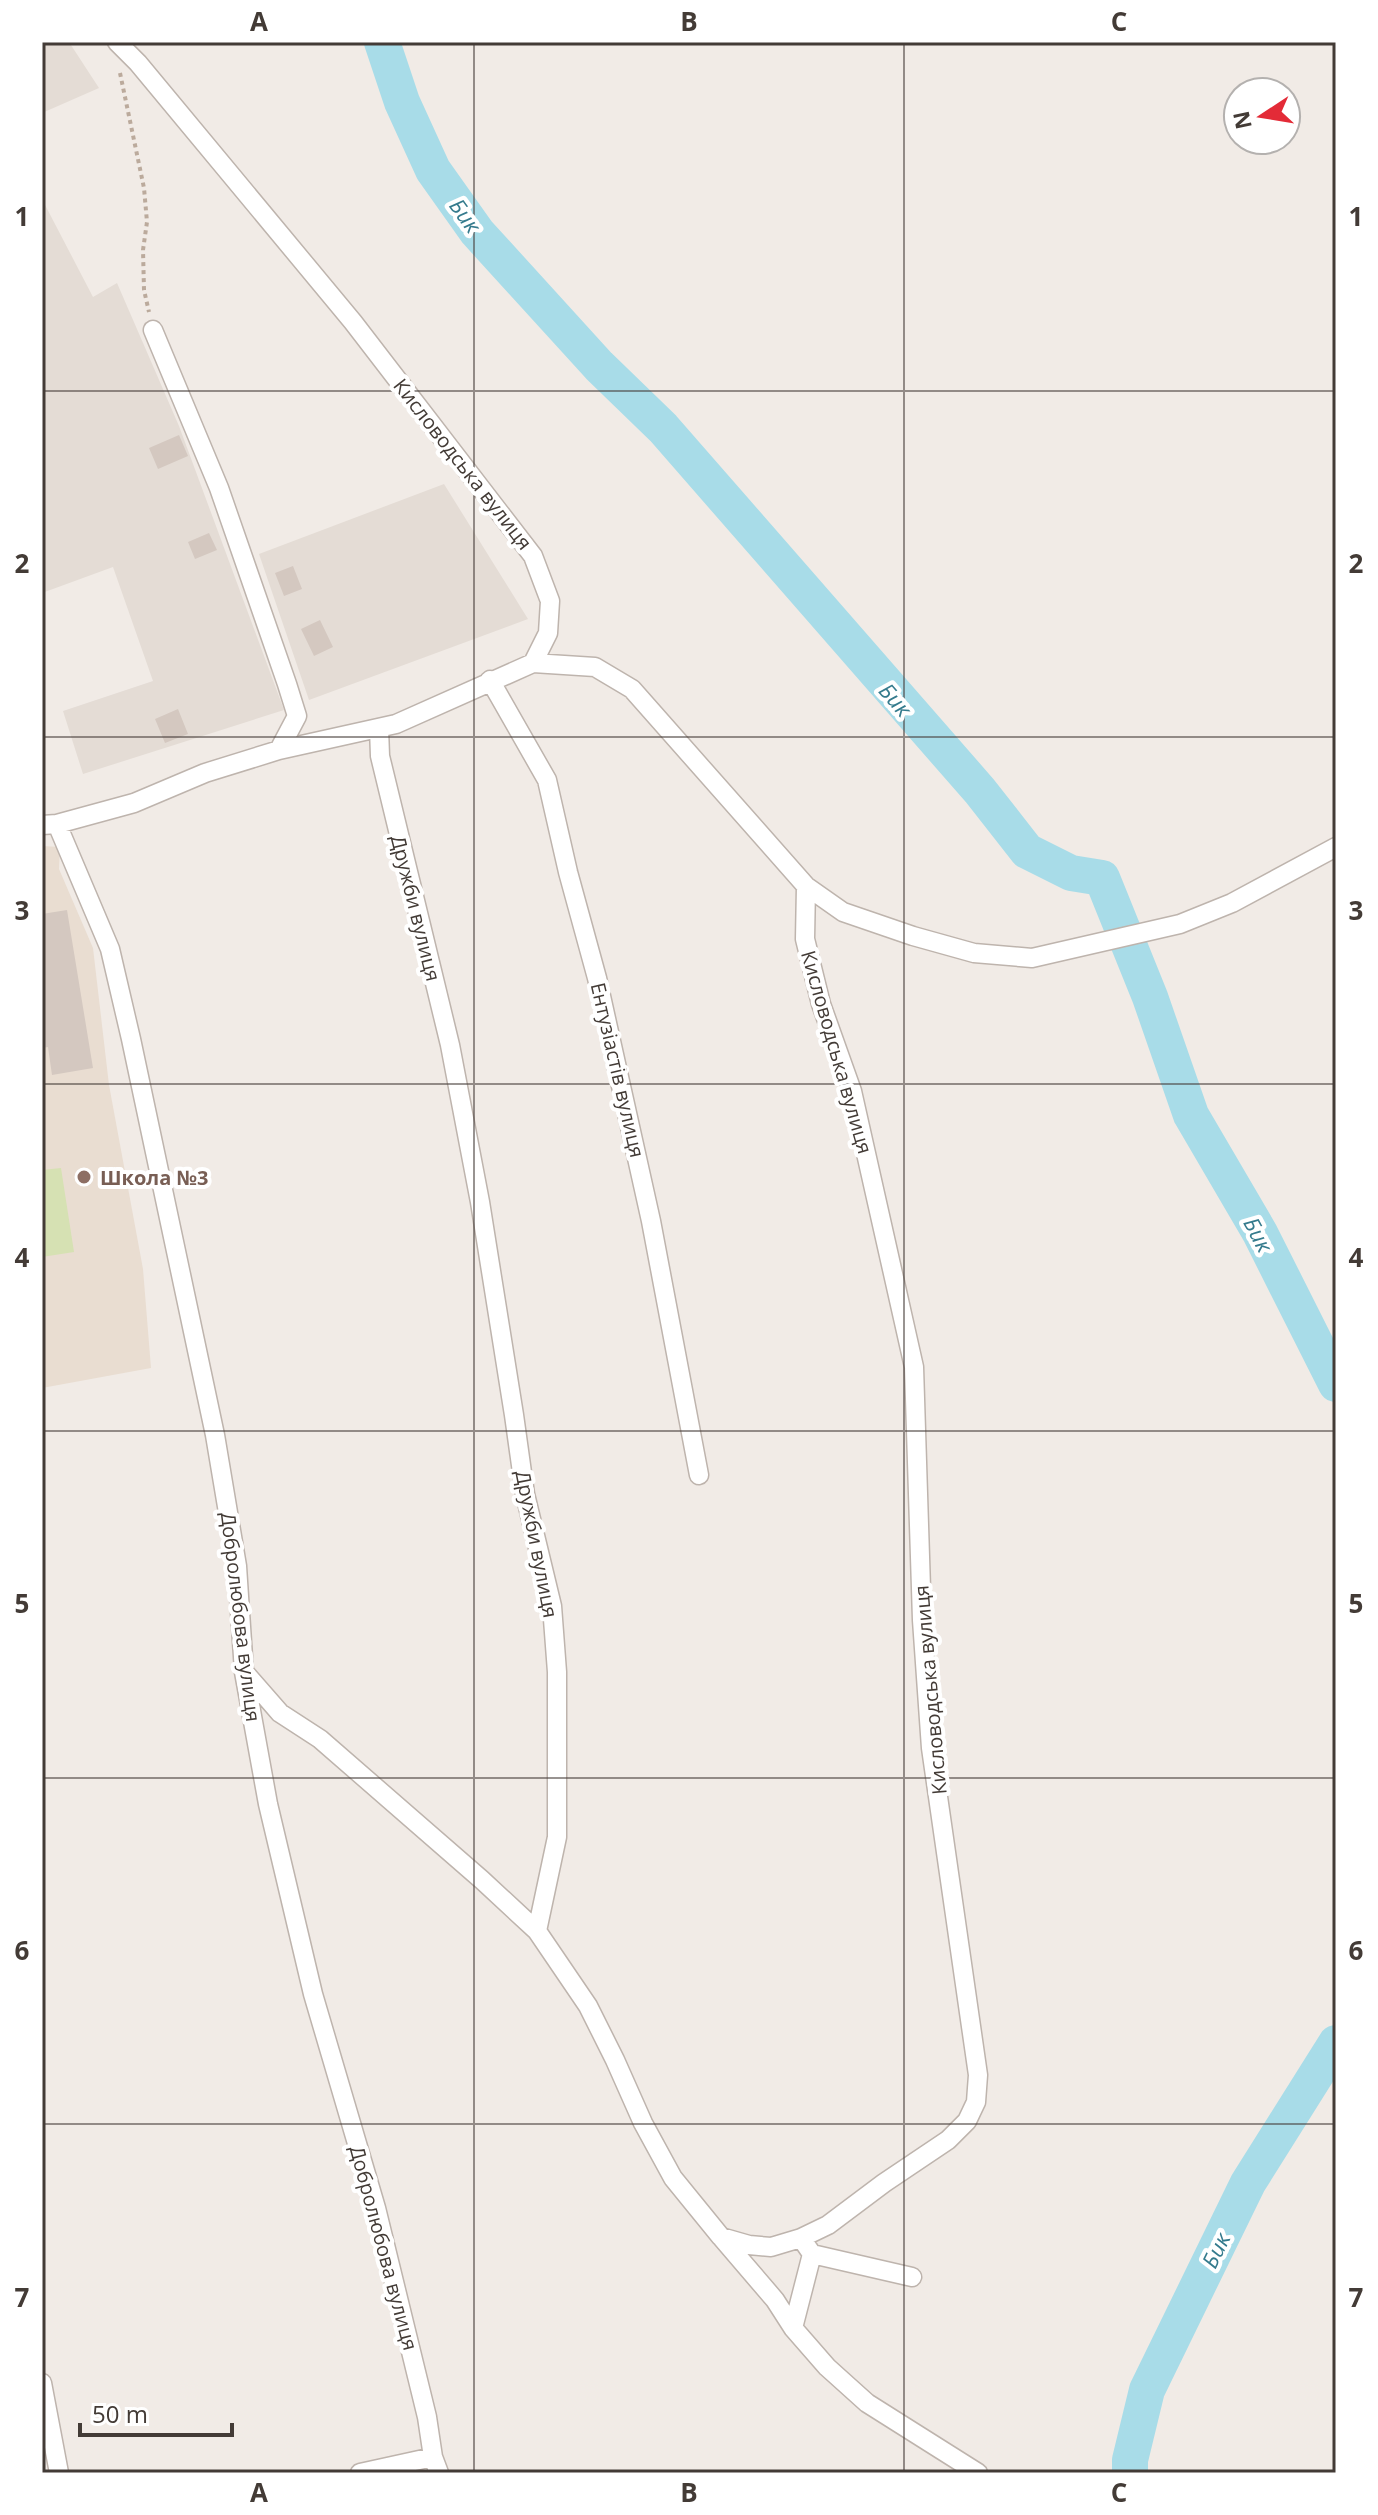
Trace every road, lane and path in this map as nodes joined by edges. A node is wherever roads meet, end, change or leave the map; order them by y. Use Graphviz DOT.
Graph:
graph roads {
  1 [pos="118,43"];
  2 [pos="153,330"];
  3 [pos="533,663"];
  4 [pos="490,680"];
  5 [pos="379,728"];
  6 [pos="279,750"];
  7 [pos="50,825"];
  8 [pos="1336,847"];
  9 [pos="806,886"];
  10 [pos="699,1475"];
  11 [pos="244,1672"];
  12 [pos="537,1931"];
  13 [pos="721,2237"];
  14 [pos="807,2246"];
  15 [pos="912,2277"];
  16 [pos="793,2328"];
  17 [pos="42,2383"];
  18 [pos="436,2465"];
  19 [pos="59,2473"];
  20 [pos="360,2473"];
  21 [pos="978,2473"];
  1 -- 2 [label="path"];
  1 -- 3 [label="street, Кисловодська вулиця"];
  2 -- 6 [label="street"];
  3 -- 4 [label="street"];
  3 -- 9 [label="street"];
  4 -- 5 [label="street"];
  4 -- 10 [label="street, Ентузіастів вулиця"];
  5 -- 6 [label="street"];
  5 -- 12 [label="street, Дружби вулиця"];
  6 -- 7 [label="street"];
  7 -- 11 [label="street, Добролюбова вулиця"];
  8 -- 9 [label="street"];
  9 -- 14 [label="street, Кисловодська вулиця"];
  11 -- 12 [label="street"];
  11 -- 18 [label="street, Добролюбова вулиця"];
  12 -- 13 [label="street"];
  13 -- 14 [label="street"];
  13 -- 16 [label="street"];
  14 -- 15 [label="street"];
  14 -- 16 [label="street"];
  16 -- 21 [label="street"];
  17 -- 19 [label="street"];
  18 -- 20 [label="street"];
}
